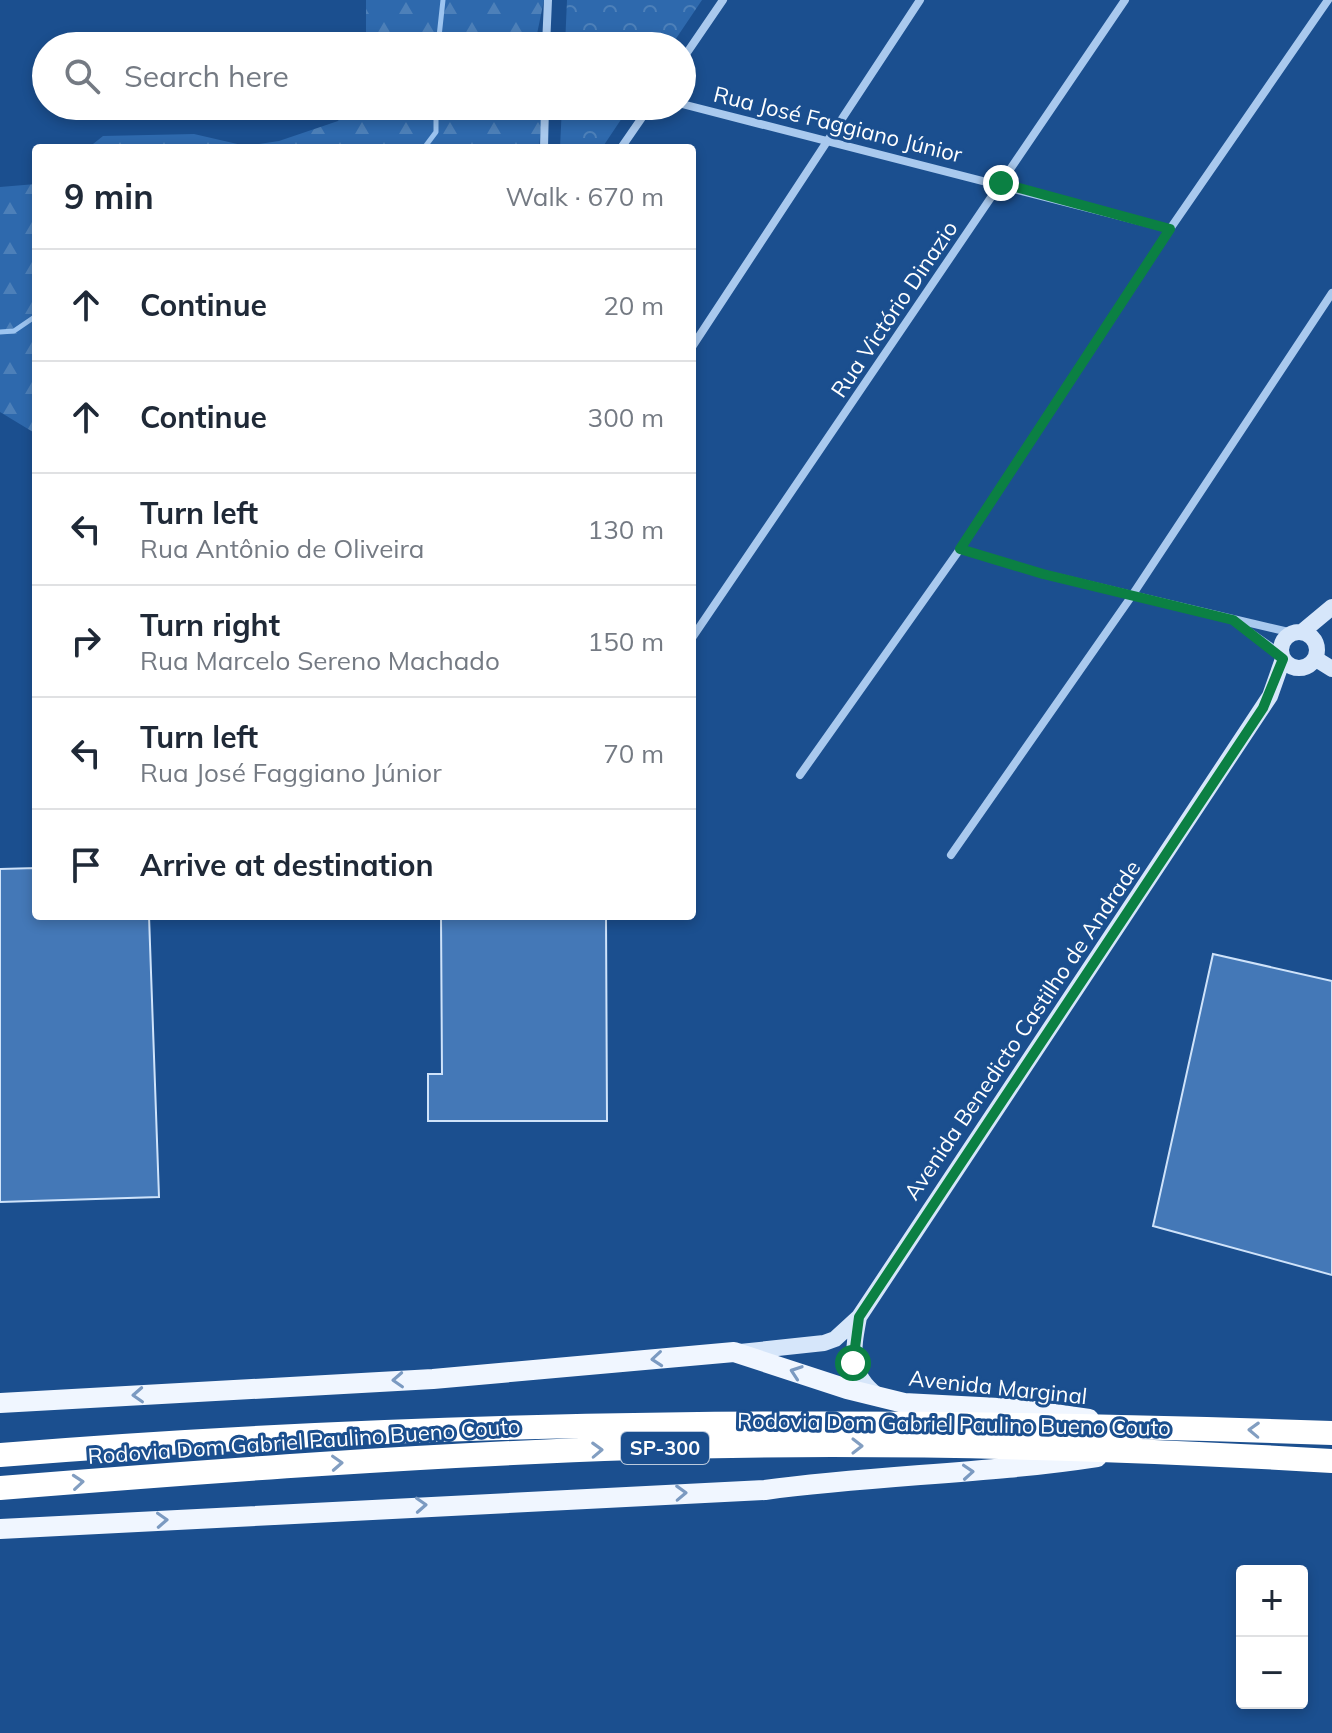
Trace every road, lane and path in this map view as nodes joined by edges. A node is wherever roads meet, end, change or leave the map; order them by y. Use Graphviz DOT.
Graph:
graph roads {
  1 [pos="548,0"];
  2 [pos="723,0"];
  3 [pos="920,0"];
  4 [pos="1125,0"];
  5 [pos="1328,0"];
  6 [pos="547,32"];
  7 [pos="696,40"];
  8 [pos="696,108"];
  9 [pos="545,120"];
  10 [pos="640,120"];
  11 [pos="826,142"];
  12 [pos="544,144"];
  13 [pos="624,144"];
  14 [pos="1001,183"];
  15 [pos="1170,229"];
  16 [pos="1332,293"];
  17 [pos="696,341"];
  18 [pos="960,549"];
  19 [pos="1131,597"];
  20 [pos="1332,608"];
  21 [pos="1233,620"];
  22 [pos="696,632"];
  23 [pos="1304,636"];
  24 [pos="1282,656"];
  25 [pos="1308,664"];
  26 [pos="1332,669"];
  27 [pos="1270,696"];
  28 [pos="800,775"];
  29 [pos="951,855"];
  30 [pos="859,1317"];
  31 [pos="734,1352"];
  32 [pos="878,1396"];
  33 [pos="0,1403"];
  34 [pos="1120,1425"];
  35 [pos="1332,1433"];
  36 [pos="1142,1451"];
  37 [pos="0,1455"];
  38 [pos="1332,1461"];
  39 [pos="0,1488"];
  40 [pos="0,1529"];
  1 -- 6 [label="street"];
  2 -- 7 [label="street"];
  3 -- 11 [label="street"];
  4 -- 14 [label="street, Rua Victório Dinazio"];
  5 -- 15 [label="street"];
  8 -- 11 [label="street, Rua José Faggiano Júnior"];
  9 -- 12 [label="street"];
  10 -- 13 [label="street"];
  11 -- 14 [label="street, Rua José Faggiano Júnior"];
  11 -- 17 [label="street"];
  14 -- 15 [label="street, Rua José Faggiano Júnior"];
  14 -- 22 [label="street, Rua Victório Dinazio"];
  15 -- 18 [label="street"];
  16 -- 19 [label="street"];
  18 -- 19 [label="street"];
  18 -- 28 [label="street"];
  19 -- 21 [label="street"];
  19 -- 29 [label="street"];
  20 -- 23 [label="main road"];
  21 -- 23 [label="street"];
  21 -- 24 [label="street"];
  23 -- 24 [label="main road, Avenida Benedicto Castilho de Andrade"];
  23 -- 25 [label="main road"];
  24 -- 25 [label="main road"];
  24 -- 27 [label="main road, Avenida Benedicto Castilho de Andrade"];
  25 -- 26 [label="main road"];
  25 -- 27 [label="main road, Avenida Benedicto Castilho de Andrade"];
  27 -- 30 [label="main road, Avenida Benedicto Castilho de Andrade"];
  30 -- 31 [label="main road, Avenida Benedicto Castilho de Andrade"];
  30 -- 32 [label="main road"];
  32 -- 31 [label="main road, Avenida Marginal, one-way"];
  31 -- 33 [label="main road, one-way"];
  32 -- 34 [label="main road, Avenida Marginal"];
  35 -- 34 [label="highway, Rodovia Dom Gabriel Paulino Bueno Couto / SP-300, one-way"];
  34 -- 37 [label="highway, Rodovia Dom Gabriel Paulino Bueno Couto / SP-300"];
  36 -- 38 [label="highway, Rodovia Dom Gabriel Paulino Bueno Couto / SP-300"];
  39 -- 36 [label="highway, Rodovia Dom Gabriel Paulino Bueno Couto / SP-300, one-way"];
  40 -- 36 [label="main road, one-way"];
}
